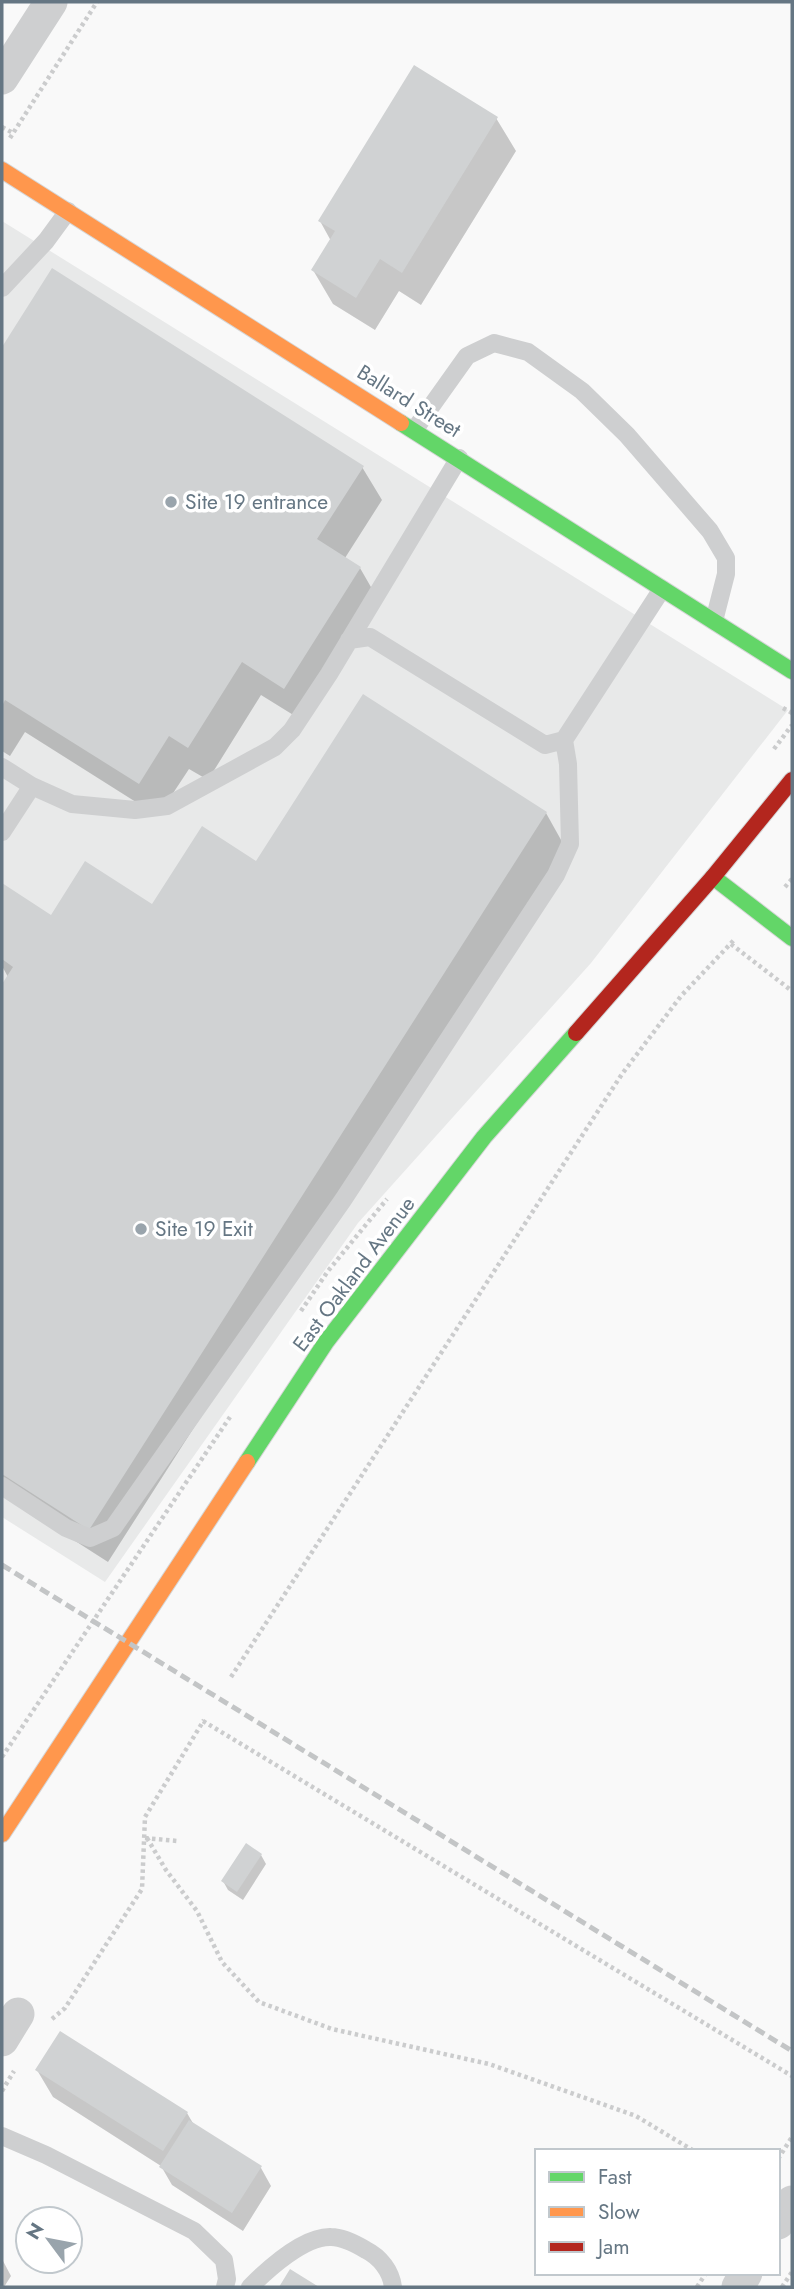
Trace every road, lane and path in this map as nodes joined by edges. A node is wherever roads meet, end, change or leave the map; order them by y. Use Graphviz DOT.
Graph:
graph roads {
  1 [pos="51,2"];
  2 [pos="97,2"];
  3 [pos="2,78"];
  4 [pos="2,127"];
  5 [pos="13,133"];
  6 [pos="7,142"];
  7 [pos="2,170"];
  8 [pos="68,211"];
  9 [pos="2,288"];
  10 [pos="415,429"];
  11 [pos="459,458"];
  12 [pos="662,589"];
  13 [pos="714,621"];
  14 [pos="349,640"];
  15 [pos="792,671"];
  16 [pos="564,740"];
  17 [pos="2,767"];
  18 [pos="792,780"];
  19 [pos="32,786"];
  20 [pos="2,832"];
  21 [pos="713,877"];
  22 [pos="792,879"];
  23 [pos="760,913"];
  24 [pos="792,938"];
  25 [pos="731,944"];
  26 [pos="792,991"];
  27 [pos="2,1486"];
  28 [pos="231,1677"];
  29 [pos="2,1834"];
  30 [pos="145,1838"];
  31 [pos="177,1841"];
  32 [pos="20,2037"];
  33 [pos="792,2076"];
  34 [pos="2,2091"];
  35 [pos="2,2136"];
  36 [pos="792,2137"];
  37 [pos="691,2149"];
  38 [pos="780,2156"];
  39 [pos="792,2272"];
  40 [pos="225,2287"];
  41 [pos="250,2287"];
  42 [pos="393,2287"];
  43 [pos="782,2287"];
  1 -- 3 [label="street"];
  2 -- 5 [label="path"];
  4 -- 5 [label="path"];
  5 -- 6 [label="path"];
  7 -- 8 [label="main road, Ballard Street"];
  8 -- 9 [label="lane"];
  8 -- 10 [label="main road, Ballard Street"];
  10 -- 11 [label="main road, Ballard Street"];
  10 -- 13 [label="lane"];
  11 -- 12 [label="main road, Ballard Street"];
  11 -- 14 [label="lane"];
  12 -- 13 [label="main road, Ballard Street"];
  12 -- 16 [label="lane"];
  13 -- 15 [label="main road, Ballard Street"];
  14 -- 16 [label="lane"];
  14 -- 19 [label="lane"];
  16 -- 27 [label="lane"];
  17 -- 19 [label="lane"];
  18 -- 21 [label="main road, East Oakland Avenue"];
  19 -- 20 [label="lane"];
  21 -- 23 [label="main road"];
  21 -- 29 [label="main road, East Oakland Avenue"];
  22 -- 23 [label="path"];
  23 -- 24 [label="main road"];
  23 -- 25 [label="path"];
  25 -- 26 [label="path"];
  25 -- 28 [label="path"];
  30 -- 31 [label="path"];
  30 -- 32 [label="path"];
  30 -- 33 [label="path"];
  30 -- 37 [label="path"];
  32 -- 34 [label="path"];
  35 -- 40 [label="lane"];
  36 -- 38 [label="path"];
  39 -- 43 [label="path"];
  41 -- 42 [label="lane"];
}
